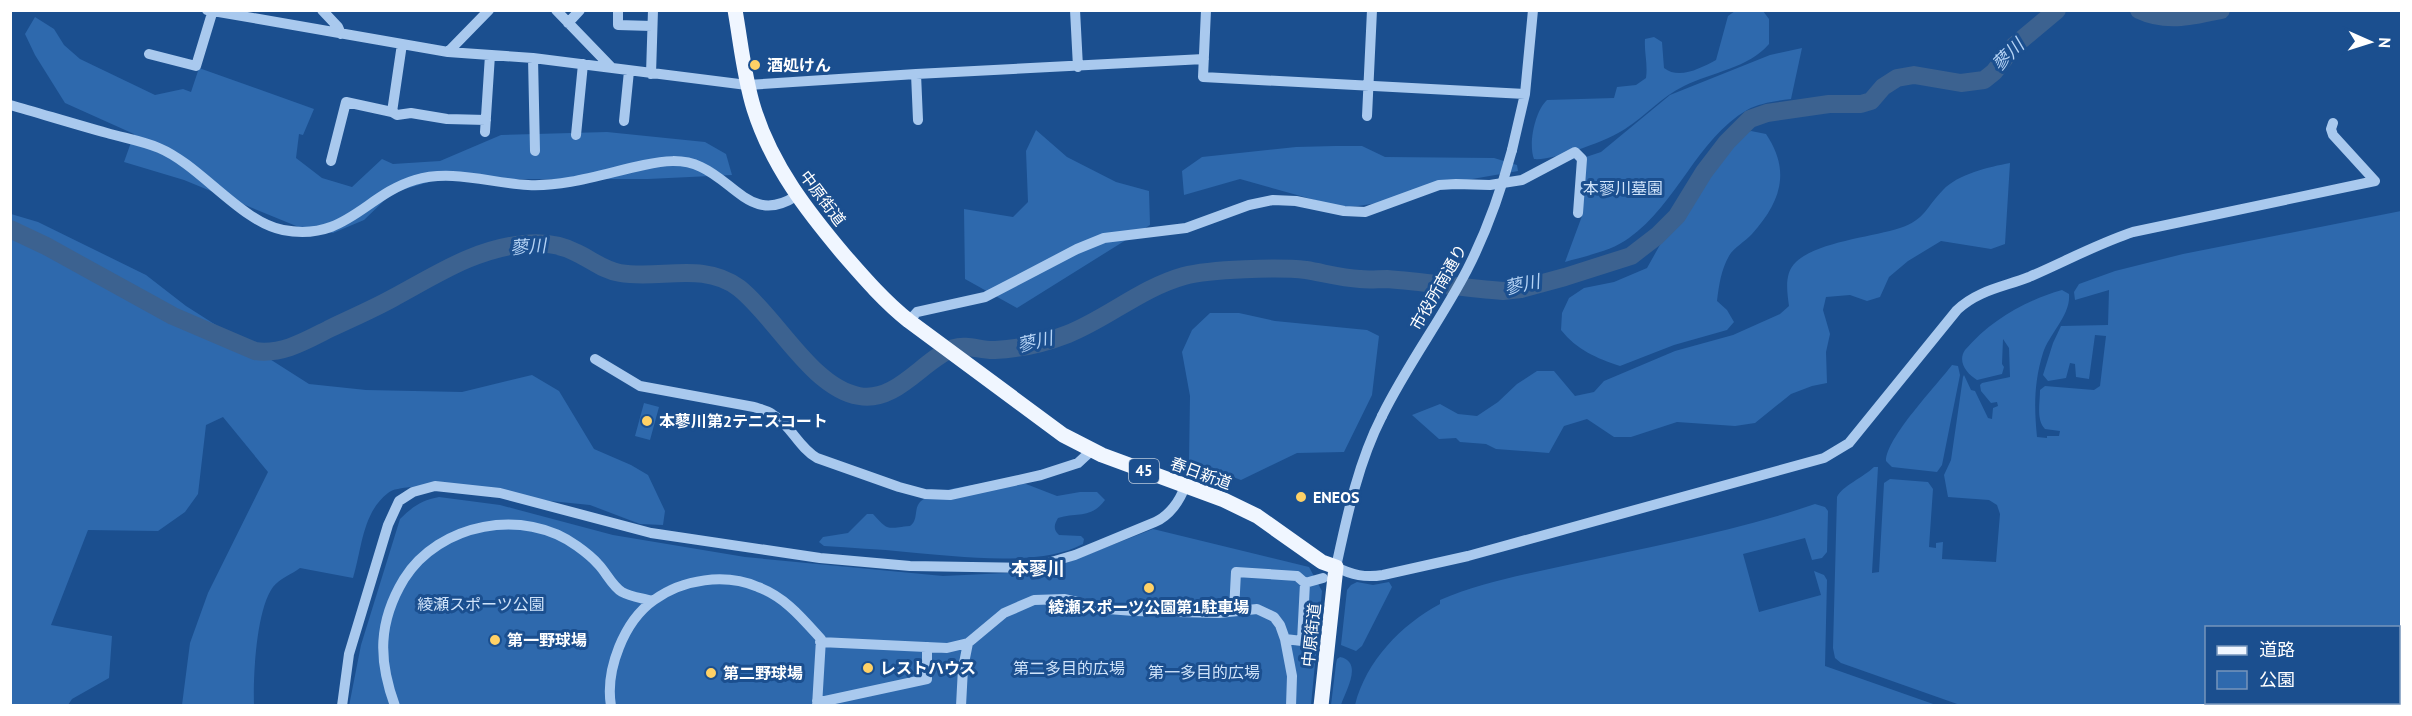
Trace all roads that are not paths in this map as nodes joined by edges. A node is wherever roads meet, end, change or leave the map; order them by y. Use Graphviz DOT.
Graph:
graph roads {
  1 [pos="322,10"];
  2 [pos="489,10"];
  3 [pos="556,10"];
  4 [pos="580,10"];
  5 [pos="618,10"];
  6 [pos="653,10"];
  7 [pos="735,10"];
  8 [pos="1075,10"];
  9 [pos="1206,10"];
  10 [pos="1372,10"];
  11 [pos="1533,10"];
  12 [pos="211,11"];
  13 [pos="568,23"];
  14 [pos="652,26"];
  15 [pos="340,34"];
  16 [pos="402,44"];
  17 [pos="448,52"];
  18 [pos="149,54"];
  19 [pos="490,55"];
  20 [pos="533,58"];
  21 [pos="1204,59"];
  22 [pos="583,64"];
  23 [pos="1078,66"];
  24 [pos="612,68"];
  25 [pos="629,71"];
  26 [pos="651,74"];
  27 [pos="915,74"];
  28 [pos="747,85"];
  29 [pos="1368,87"];
  30 [pos="1525,94"];
  31 [pos="10,105"];
  32 [pos="392,112"];
  33 [pos="1367,116"];
  34 [pos="486,120"];
  35 [pos="918,120"];
  36 [pos="624,121"];
  37 [pos="2333,123"];
  38 [pos="485,132"];
  39 [pos="576,135"];
  40 [pos="535,151"];
  41 [pos="331,161"];
  42 [pos="796,195"];
  43 [pos="1578,213"];
  44 [pos="909,321"];
  45 [pos="595,358"];
  46 [pos="960,359"];
  47 [pos="1092,450"];
  48 [pos="1185,486"];
  49 [pos="1336,567"];
  50 [pos="1323,578"];
  51 [pos="1305,583"];
  52 [pos="652,601"];
  53 [pos="1234,611"];
  54 [pos="1285,639"];
  55 [pos="820,642"];
  56 [pos="968,643"];
  57 [pos="927,647"];
  58 [pos="817,703"];
  59 [pos="342,705"];
  60 [pos="395,705"];
  61 [pos="611,705"];
  62 [pos="961,705"];
  63 [pos="1291,705"];
  64 [pos="1321,705"];
  1 -- 15 [label="street"];
  2 -- 17 [label="street"];
  3 -- 13 [label="street"];
  4 -- 13 [label="street"];
  5 -- 14 [label="street"];
  6 -- 14 [label="street"];
  7 -- 28 [label="main road, 中原街道 / 45"];
  8 -- 23 [label="street"];
  9 -- 21 [label="street"];
  10 -- 29 [label="street"];
  11 -- 30 [label="street, 市役所南通り"];
  12 -- 15 [label="street"];
  12 -- 18 [label="street"];
  13 -- 24 [label="street"];
  14 -- 26 [label="street"];
  15 -- 16 [label="street"];
  16 -- 17 [label="street"];
  16 -- 32 [label="street"];
  17 -- 19 [label="street"];
  19 -- 20 [label="street"];
  19 -- 34 [label="street"];
  20 -- 22 [label="street"];
  20 -- 40 [label="street"];
  21 -- 23 [label="street"];
  21 -- 29 [label="street"];
  22 -- 24 [label="street"];
  22 -- 39 [label="street"];
  23 -- 27 [label="street"];
  24 -- 25 [label="street"];
  25 -- 26 [label="street"];
  25 -- 36 [label="street"];
  26 -- 28 [label="street"];
  27 -- 28 [label="street"];
  27 -- 35 [label="street"];
  28 -- 42 [label="main road, 中原街道 / 45"];
  29 -- 30 [label="street"];
  29 -- 33 [label="street"];
  30 -- 49 [label="street, 市役所南通り, bridge"];
  31 -- 42 [label="street"];
  32 -- 34 [label="street"];
  32 -- 41 [label="street"];
  34 -- 38 [label="street"];
  37 -- 49 [label="street"];
  42 -- 44 [label="main road, 中原街道 / 45"];
  43 -- 44 [label="street"];
  44 -- 46 [label="main road, 中原街道 / 45"];
  45 -- 47 [label="street"];
  46 -- 47 [label="main road, 春日新道 / 45"];
  47 -- 48 [label="main road, 春日新道 / 45"];
  48 -- 49 [label="main road, 春日新道 / 45"];
  48 -- 59 [label="street"];
  49 -- 64 [label="main road, 中原街道"];
  50 -- 51 [label="street"];
  51 -- 53 [label="street"];
  51 -- 54 [label="street"];
  52 -- 55 [label="street"];
  52 -- 60 [label="street"];
  52 -- 61 [label="street"];
  53 -- 54 [label="street"];
  53 -- 56 [label="street"];
  54 -- 63 [label="street"];
  55 -- 57 [label="street"];
  55 -- 58 [label="street"];
  56 -- 57 [label="street"];
  56 -- 62 [label="street"];
  57 -- 58 [label="street"];
}
